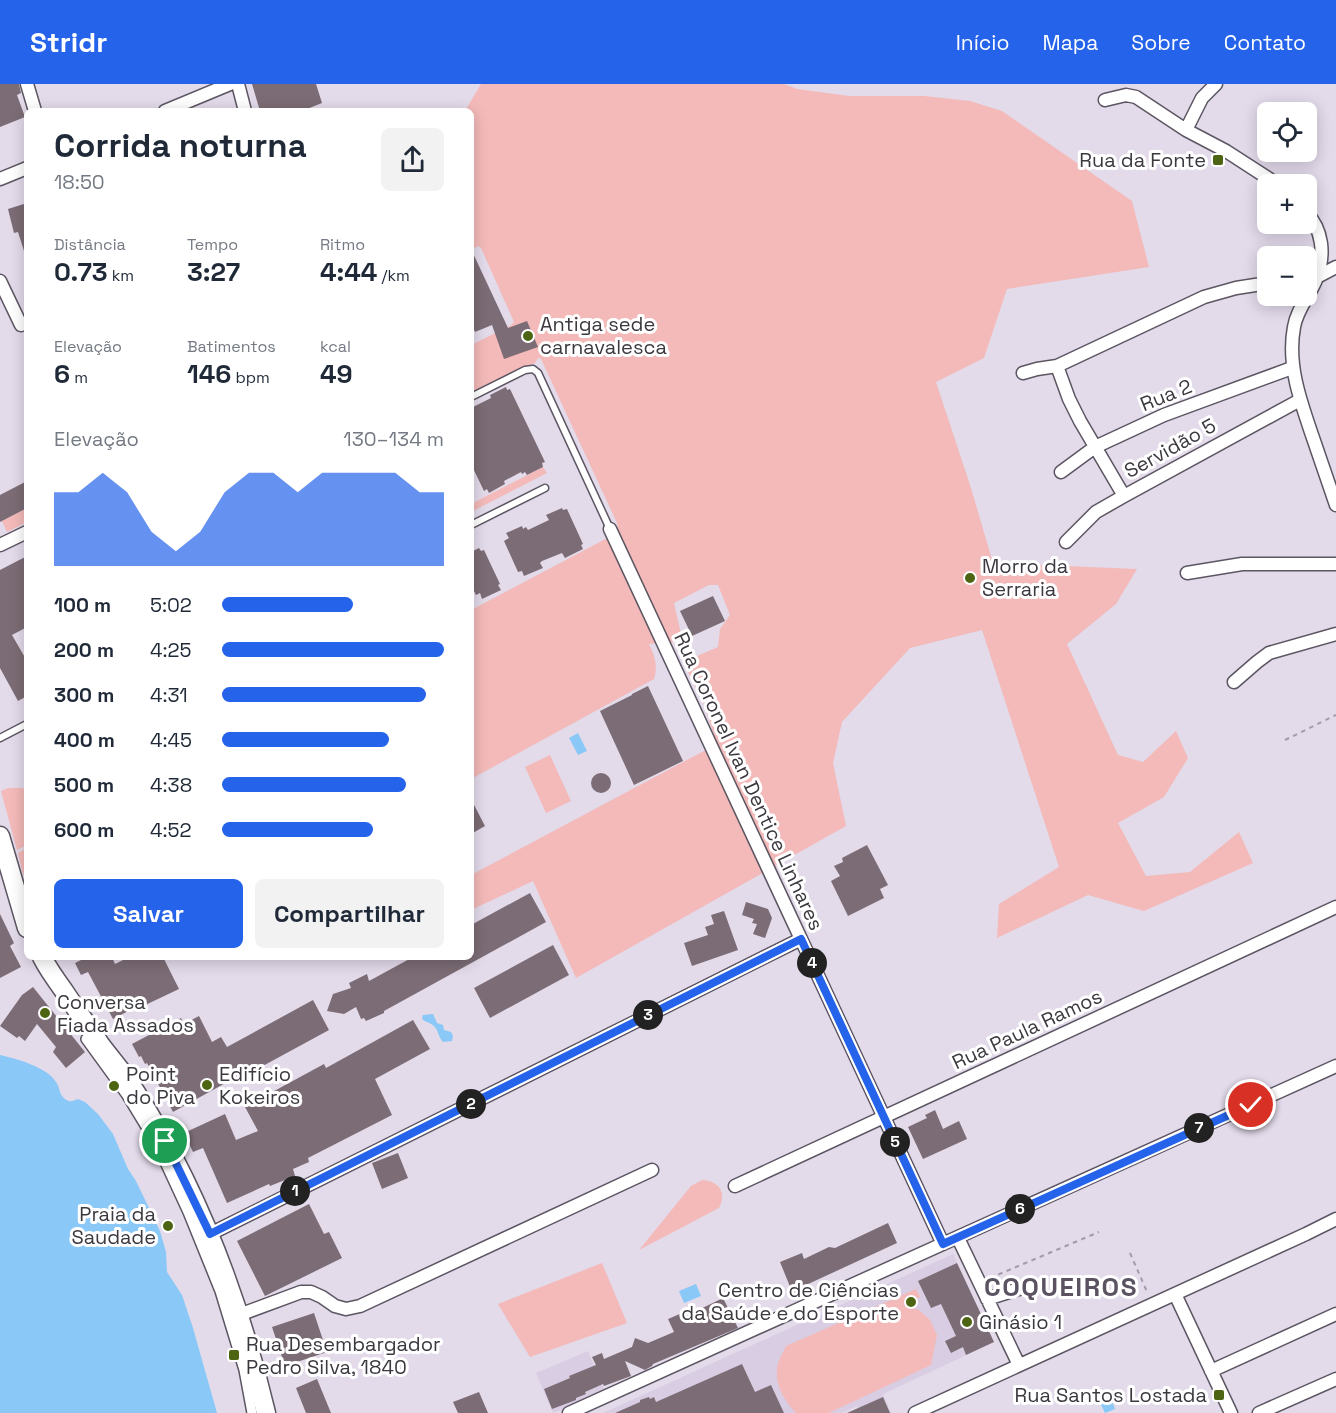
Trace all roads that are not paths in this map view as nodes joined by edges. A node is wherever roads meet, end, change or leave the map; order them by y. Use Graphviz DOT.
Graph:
graph roads {
  1 [pos="27,84"];
  2 [pos="230,84"];
  3 [pos="238,84"];
  4 [pos="1216,84"];
  5 [pos="1105,100"];
  6 [pos="34,108"];
  7 [pos="172,108"];
  8 [pos="244,108"];
  9 [pos="1186,130"];
  10 [pos="24,169"];
  11 [pos="1262,174"];
  12 [pos="0,179"];
  13 [pos="1317,229"];
  14 [pos="1317,267"];
  15 [pos="1336,267"];
  16 [pos="1317,276"];
  17 [pos="0,281"];
  18 [pos="1257,285"];
  19 [pos="1300,306"];
  20 [pos="21,325"];
  21 [pos="1057,366"];
  22 [pos="1292,368"];
  23 [pos="1023,373"];
  24 [pos="474,396"];
  25 [pos="1300,400"];
  26 [pos="1095,447"];
  27 [pos="1061,472"];
  28 [pos="545,488"];
  29 [pos="1124,496"];
  30 [pos="1336,505"];
  31 [pos="474,524"];
  32 [pos="610,529"];
  33 [pos="24,533"];
  34 [pos="1066,542"];
  35 [pos="0,545"];
  36 [pos="1336,564"];
  37 [pos="1187,573"];
  38 [pos="1336,634"];
  39 [pos="1234,681"];
  40 [pos="24,726"];
  41 [pos="0,738"];
  42 [pos="0,836"];
  43 [pos="1336,907"];
  44 [pos="24,918"];
  45 [pos="801,939"];
  46 [pos="44,960"];
  47 [pos="86,1039"];
  48 [pos="1336,1066"];
  49 [pos="883,1117"];
  50 [pos="652,1170"];
  51 [pos="735,1186"];
  52 [pos="1336,1219"];
  53 [pos="210,1234"];
  54 [pos="958,1238"];
  55 [pos="943,1244"];
  56 [pos="1029,1286"];
  57 [pos="1176,1294"];
  58 [pos="987,1299"];
  59 [pos="1336,1314"];
  60 [pos="239,1315"];
  61 [pos="1020,1365"];
  62 [pos="1211,1371"];
  63 [pos="1336,1379"];
  64 [pos="252,1413"];
  65 [pos="266,1413"];
  66 [pos="569,1413"];
  67 [pos="915,1413"];
  68 [pos="1231,1413"];
  69 [pos="1259,1413"];
  1 -- 6 [label="street"];
  2 -- 7 [label="street"];
  3 -- 8 [label="street"];
  4 -- 9 [label="street"];
  5 -- 9 [label="street"];
  9 -- 11 [label="street"];
  10 -- 12 [label="street"];
  13 -- 14 [label="street"];
  15 -- 16 [label="street"];
  17 -- 20 [label="street"];
  18 -- 21 [label="street"];
  19 -- 22 [label="street"];
  21 -- 23 [label="street"];
  21 -- 26 [label="street"];
  22 -- 25 [label="street"];
  22 -- 26 [label="street, Rua 2"];
  24 -- 32 [label="lane, Rua Coronel Ivan Dentice Linhares"];
  25 -- 29 [label="street, Servidão 5"];
  25 -- 30 [label="street"];
  26 -- 27 [label="street, Rua 2"];
  26 -- 29 [label="street"];
  28 -- 31 [label="lane"];
  29 -- 34 [label="street, Servidão 5"];
  32 -- 45 [label="street, Rua Coronel Ivan Dentice Linhares"];
  33 -- 35 [label="street"];
  36 -- 37 [label="street"];
  38 -- 39 [label="street"];
  40 -- 41 [label="lane"];
  42 -- 44 [label="main road"];
  43 -- 49 [label="street, Rua Paula Ramos"];
  45 -- 49 [label="street, Rua Coronel Ivan Dentice Linhares"];
  45 -- 53 [label="street"];
  46 -- 53 [label="main road"];
  47 -- 64 [label="street"];
  48 -- 54 [label="street"];
  49 -- 51 [label="street, Rua Paula Ramos"];
  49 -- 55 [label="street, Rua Coronel Ivan Dentice Linhares"];
  50 -- 60 [label="street"];
  52 -- 57 [label="street"];
  53 -- 60 [label="main road"];
  54 -- 55 [label="street"];
  54 -- 58 [label="street"];
  55 -- 66 [label="street"];
  56 -- 58 [label="street"];
  57 -- 61 [label="street"];
  57 -- 62 [label="street"];
  58 -- 61 [label="street"];
  59 -- 62 [label="street"];
  60 -- 65 [label="main road"];
  61 -- 67 [label="street"];
  62 -- 68 [label="street"];
  63 -- 69 [label="street"];
}
